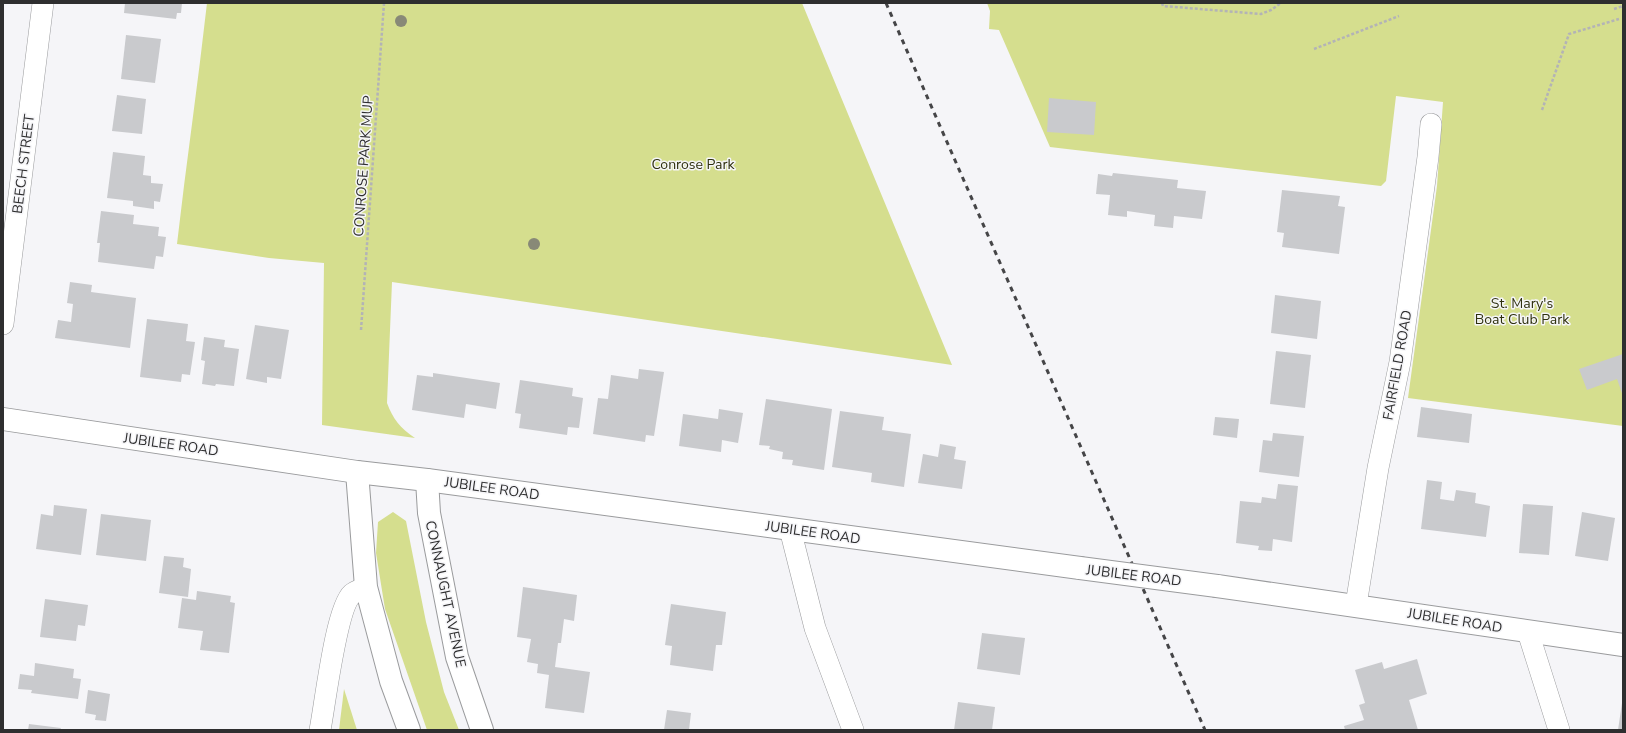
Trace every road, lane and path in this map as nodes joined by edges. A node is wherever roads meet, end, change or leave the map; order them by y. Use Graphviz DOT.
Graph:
graph roads {
  1 [pos="43,3"];
  2 [pos="384,3"];
  3 [pos="1162,3"];
  4 [pos="1281,3"];
  5 [pos="1623,6"];
  6 [pos="1614,9"];
  7 [pos="1398,16"];
  8 [pos="1619,19"];
  9 [pos="1314,49"];
  10 [pos="1542,110"];
  11 [pos="1431,124"];
  12 [pos="3,324"];
  13 [pos="361,330"];
  14 [pos="3,419"];
  15 [pos="357,472"];
  16 [pos="427,480"];
  17 [pos="790,529"];
  18 [pos="366,586"];
  19 [pos="1356,605"];
  20 [pos="1528,632"];
  21 [pos="1623,645"];
  22 [pos="320,730"];
  23 [pos="409,730"];
  24 [pos="482,730"];
  25 [pos="853,730"];
  26 [pos="1559,730"];
  1 -- 12 [label="street, BEECH STREET"];
  2 -- 13 [label="path, CONROSE PARK MUP"];
  3 -- 4 [label="path"];
  5 -- 6 [label="path"];
  7 -- 9 [label="path"];
  8 -- 10 [label="path"];
  11 -- 19 [label="street, FAIRFIELD ROAD"];
  14 -- 15 [label="street, JUBILEE ROAD"];
  15 -- 16 [label="street, JUBILEE ROAD"];
  15 -- 18 [label="street"];
  16 -- 17 [label="street, JUBILEE ROAD"];
  16 -- 24 [label="street, CONNAUGHT AVENUE"];
  17 -- 19 [label="street, JUBILEE ROAD, bridge"];
  17 -- 25 [label="street"];
  18 -- 22 [label="street"];
  18 -- 23 [label="street"];
  19 -- 20 [label="street, JUBILEE ROAD"];
  20 -- 21 [label="street, JUBILEE ROAD"];
  20 -- 26 [label="street"];
}
